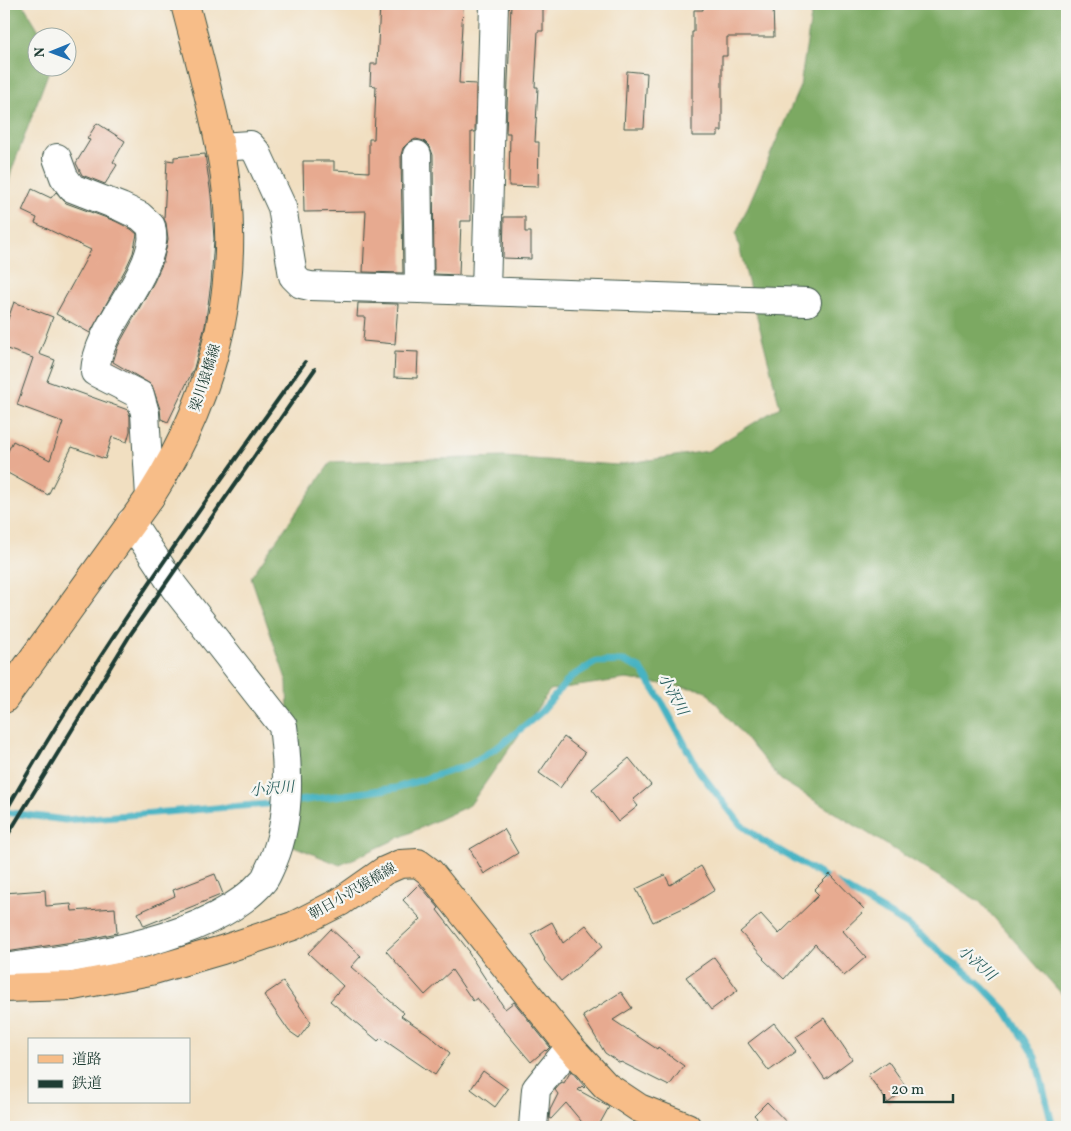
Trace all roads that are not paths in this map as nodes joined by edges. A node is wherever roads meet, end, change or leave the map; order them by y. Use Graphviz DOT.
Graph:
graph roads {
  1 [pos="185,4"];
  2 [pos="494,4"];
  3 [pos="220,147"];
  4 [pos="418,156"];
  5 [pos="57,158"];
  6 [pos="419,289"];
  7 [pos="486,290"];
  8 [pos="807,302"];
  9 [pos="150,498"];
  10 [pos="131,522"];
  11 [pos="4,699"];
  12 [pos="4,968"];
  13 [pos="4,988"];
  14 [pos="570,1047"];
  15 [pos="533,1127"];
  16 [pos="687,1127"];
  1 -- 3 [label="main road, 梁川猿橋線"];
  2 -- 7 [label="street"];
  3 -- 6 [label="street"];
  3 -- 9 [label="main road, 梁川猿橋線"];
  4 -- 6 [label="street"];
  5 -- 9 [label="street"];
  6 -- 7 [label="street"];
  7 -- 8 [label="street"];
  9 -- 10 [label="main road, 梁川猿橋線"];
  10 -- 11 [label="main road, 梁川猿橋線"];
  10 -- 12 [label="street"];
  13 -- 14 [label="main road, 朝日小沢猿橋線"];
  14 -- 15 [label="street"];
  14 -- 16 [label="main road, 朝日小沢猿橋線"];
}
